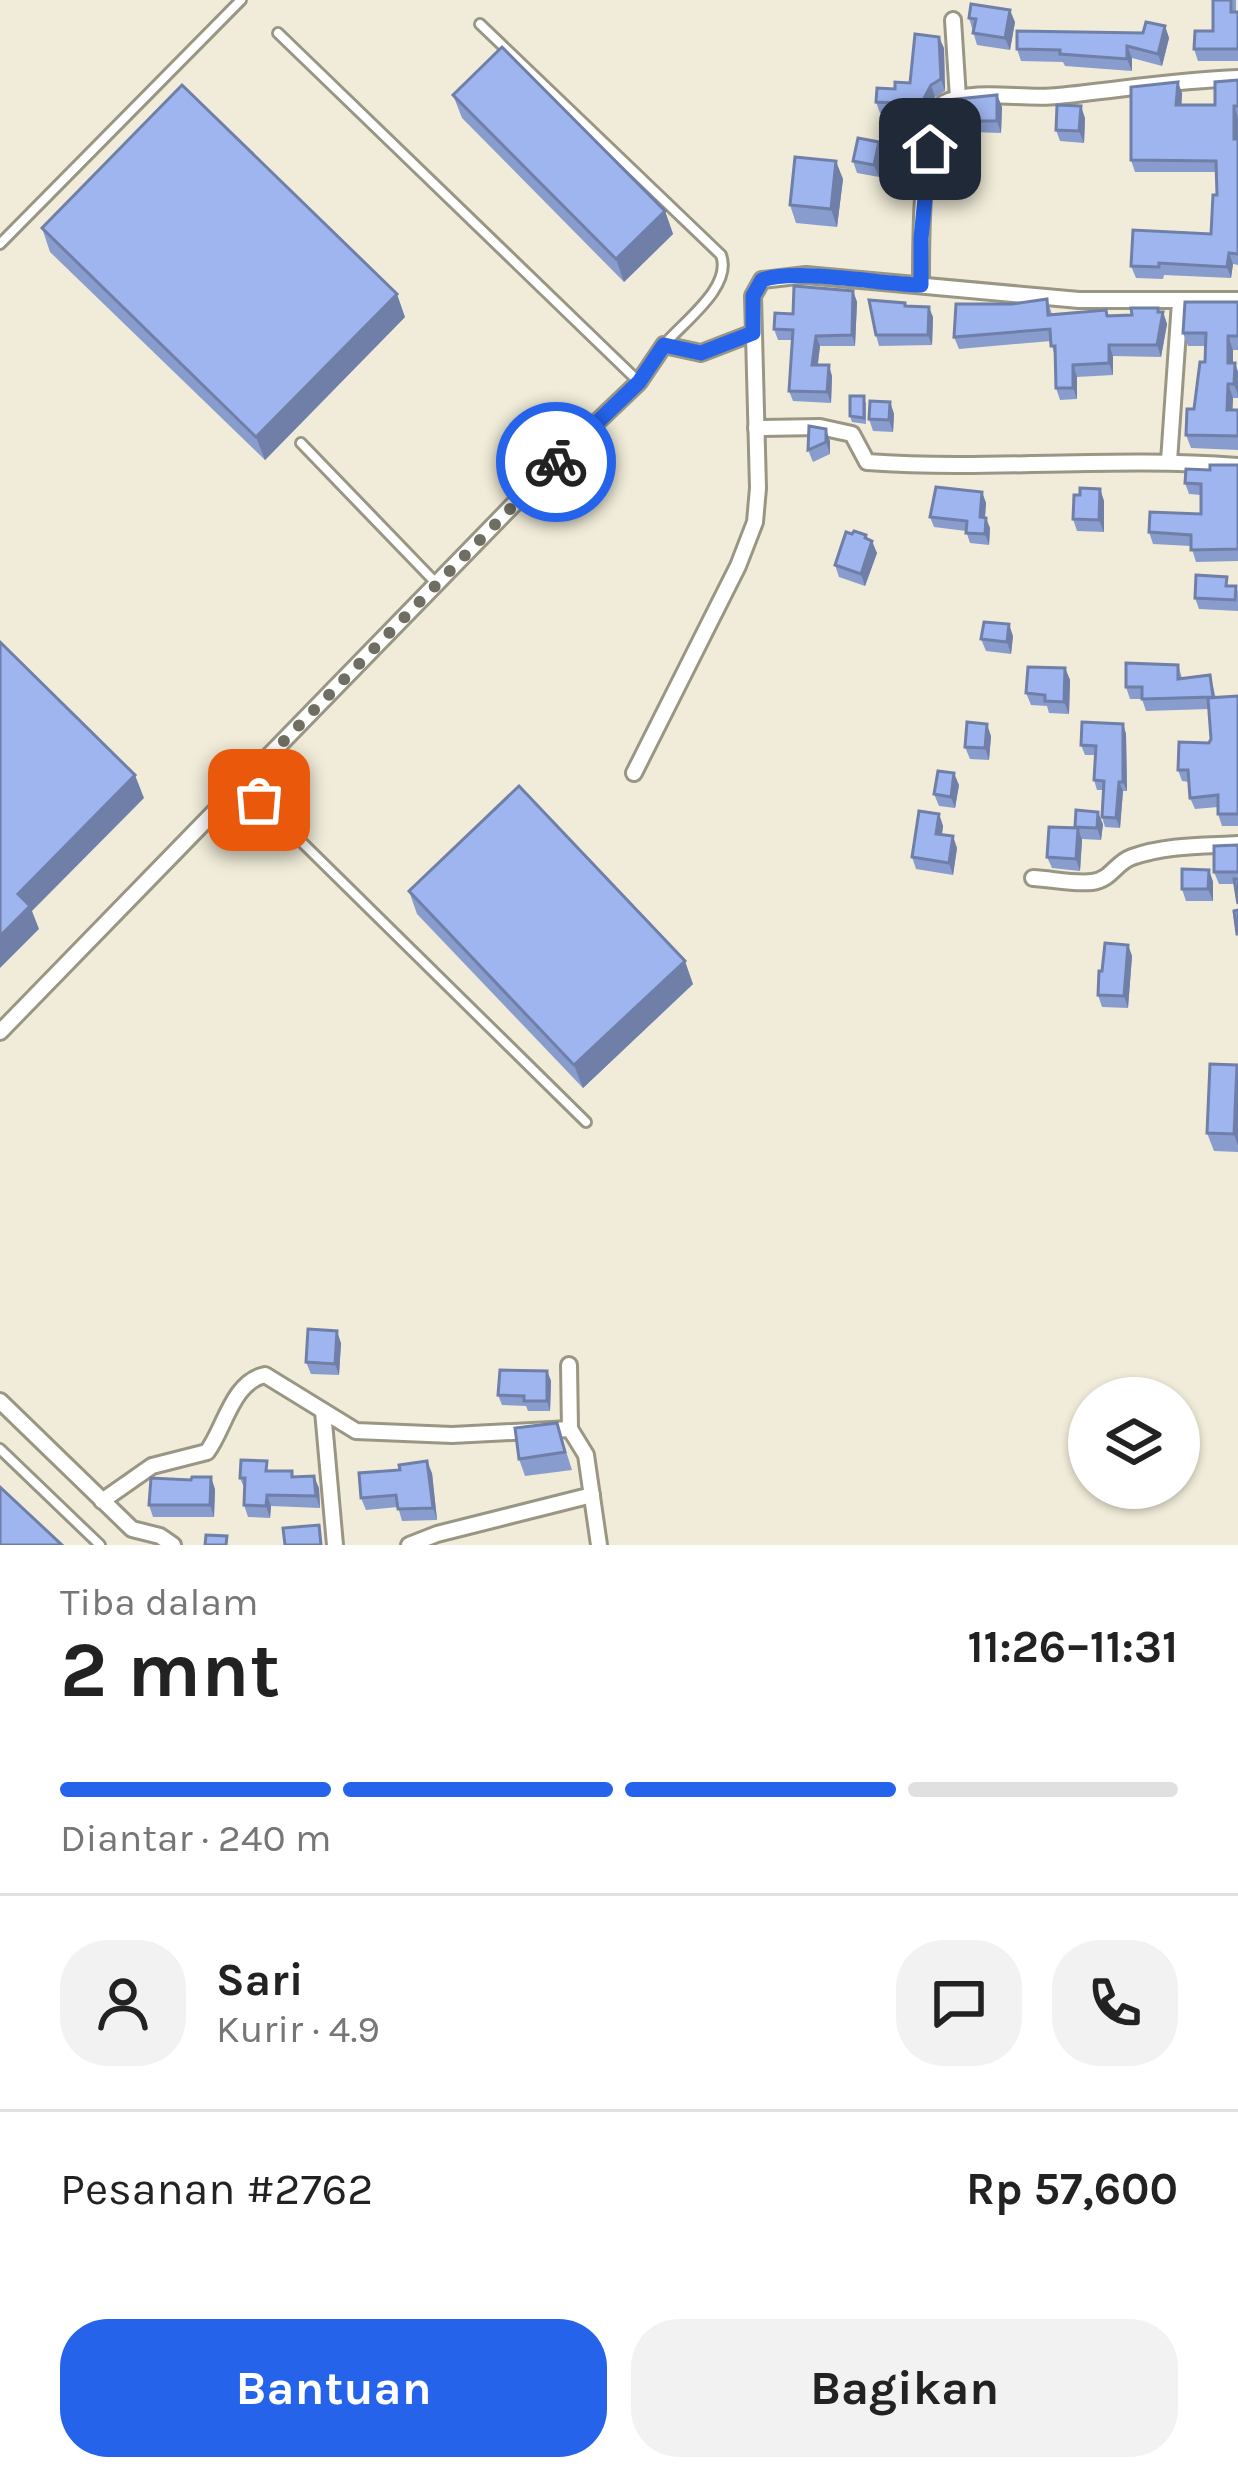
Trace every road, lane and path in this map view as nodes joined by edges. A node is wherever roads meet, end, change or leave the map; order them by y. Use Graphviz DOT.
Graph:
graph roads {
  1 [pos="241,0"];
  2 [pos="953,20"];
  3 [pos="480,24"];
  4 [pos="278,33"];
  5 [pos="1238,78"];
  6 [pos="958,98"];
  7 [pos="0,244"];
  8 [pos="921,285"];
  9 [pos="1238,300"];
  10 [pos="1180,302"];
  11 [pos="753,333"];
  12 [pos="664,345"];
  13 [pos="639,382"];
  14 [pos="756,428"];
  15 [pos="301,443"];
  16 [pos="1169,461"];
  17 [pos="1238,466"];
  18 [pos="437,584"];
  19 [pos="634,773"];
  20 [pos="240,786"];
  21 [pos="1238,844"];
  22 [pos="1033,878"];
  23 [pos="0,1032"];
  24 [pos="586,1122"];
  25 [pos="569,1366"];
  26 [pos="0,1401"];
  27 [pos="323,1411"];
  28 [pos="570,1429"];
  29 [pos="0,1449"];
  30 [pos="592,1495"];
  31 [pos="102,1501"];
  32 [pos="100,1545"];
  33 [pos="173,1545"];
  34 [pos="335,1545"];
  35 [pos="409,1545"];
  36 [pos="599,1545"];
  1 -- 7 [label="lane"];
  2 -- 6 [label="street"];
  3 -- 12 [label="lane"];
  4 -- 13 [label="lane"];
  5 -- 6 [label="street"];
  6 -- 8 [label="street"];
  8 -- 10 [label="street"];
  8 -- 11 [label="street"];
  9 -- 10 [label="street"];
  10 -- 16 [label="street"];
  11 -- 12 [label="street"];
  11 -- 14 [label="street"];
  12 -- 13 [label="street"];
  13 -- 18 [label="street"];
  14 -- 16 [label="street"];
  14 -- 19 [label="street"];
  15 -- 18 [label="lane"];
  16 -- 17 [label="street"];
  18 -- 20 [label="street"];
  20 -- 23 [label="street"];
  20 -- 24 [label="lane"];
  21 -- 22 [label="street"];
  25 -- 28 [label="street"];
  26 -- 31 [label="street"];
  27 -- 28 [label="street"];
  27 -- 31 [label="street"];
  27 -- 34 [label="street"];
  28 -- 30 [label="street"];
  29 -- 32 [label="lane"];
  30 -- 35 [label="street"];
  30 -- 36 [label="street"];
  31 -- 33 [label="street"];
}
